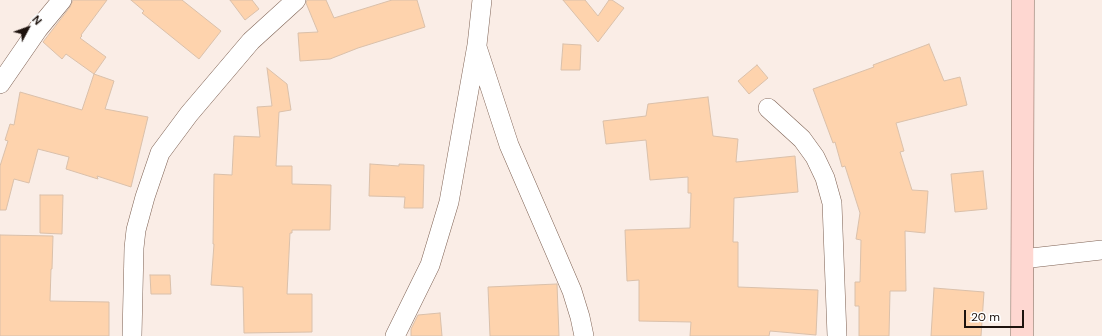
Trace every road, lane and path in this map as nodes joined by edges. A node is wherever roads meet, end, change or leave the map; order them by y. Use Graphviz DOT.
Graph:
graph roads {
  1 [pos="62,0"];
  2 [pos="296,0"];
  3 [pos="482,0"];
  4 [pos="1023,0"];
  5 [pos="477,45"];
  6 [pos="0,84"];
  7 [pos="768,108"];
  8 [pos="1102,250"];
  9 [pos="1022,259"];
  10 [pos="132,336"];
  11 [pos="395,336"];
  12 [pos="584,336"];
  13 [pos="837,336"];
  14 [pos="1022,336"];
  1 -- 6 [label="street"];
  2 -- 10 [label="street"];
  3 -- 5 [label="street"];
  4 -- 9 [label="street"];
  5 -- 11 [label="street"];
  5 -- 12 [label="street"];
  7 -- 13 [label="street"];
  8 -- 9 [label="street"];
  9 -- 14 [label="street"];
}
